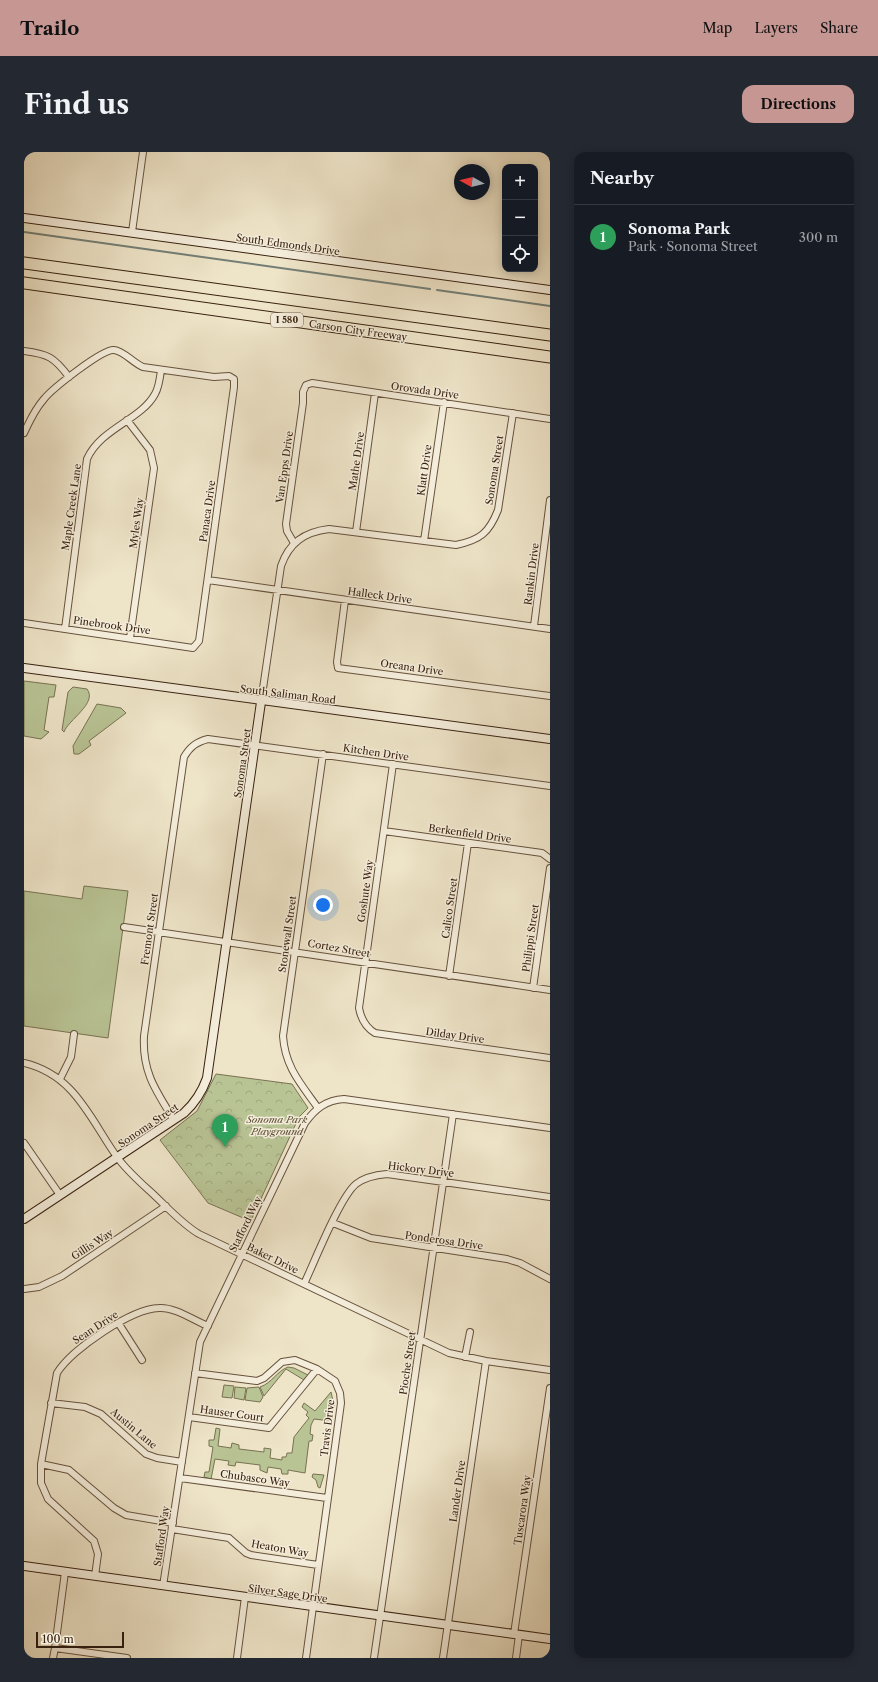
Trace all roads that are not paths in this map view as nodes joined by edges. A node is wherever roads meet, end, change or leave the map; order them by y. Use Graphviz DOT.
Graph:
graph roads {
  1 [pos="143,152"];
  2 [pos="24,218"];
  3 [pos="132,232"];
  4 [pos="24,263"];
  5 [pos="24,283"];
  6 [pos="550,290"];
  7 [pos="550,335"];
  8 [pos="24,351"];
  9 [pos="550,357"];
  10 [pos="161,370"];
  11 [pos="69,377"];
  12 [pos="303,392"];
  13 [pos="375,393"];
  14 [pos="444,402"];
  15 [pos="513,413"];
  16 [pos="550,419"];
  17 [pos="127,420"];
  18 [pos="26,423"];
  19 [pos="24,433"];
  20 [pos="550,500"];
  21 [pos="356,532"];
  22 [pos="424,541"];
  23 [pos="294,543"];
  24 [pos="208,580"];
  25 [pos="277,590"];
  26 [pos="345,600"];
  27 [pos="24,623"];
  28 [pos="534,626"];
  29 [pos="65,629"];
  30 [pos="550,629"];
  31 [pos="130,638"];
  32 [pos="196,645"];
  33 [pos="24,668"];
  34 [pos="550,696"];
  35 [pos="261,702"];
  36 [pos="550,739"];
  37 [pos="199,741"];
  38 [pos="255,745"];
  39 [pos="323,754"];
  40 [pos="393,764"];
  41 [pos="550,786"];
  42 [pos="384,831"];
  43 [pos="468,842"];
  44 [pos="550,860"];
  45 [pos="550,868"];
  46 [pos="124,927"];
  47 [pos="159,932"];
  48 [pos="227,941"];
  49 [pos="295,951"];
  50 [pos="365,963"];
  51 [pos="449,976"];
  52 [pos="533,988"];
  53 [pos="550,990"];
  54 [pos="362,1021"];
  55 [pos="74,1034"];
  56 [pos="550,1058"];
  57 [pos="24,1063"];
  58 [pos="60,1079"];
  59 [pos="318,1108"];
  60 [pos="453,1114"];
  61 [pos="174,1120"];
  62 [pos="550,1128"];
  63 [pos="24,1143"];
  64 [pos="117,1158"];
  65 [pos="444,1182"];
  66 [pos="60,1195"];
  67 [pos="550,1197"];
  68 [pos="166,1206"];
  69 [pos="24,1219"];
  70 [pos="333,1223"];
  71 [pos="434,1249"];
  72 [pos="242,1254"];
  73 [pos="550,1278"];
  74 [pos="304,1284"];
  75 [pos="24,1289"];
  76 [pos="119,1324"];
  77 [pos="208,1326"];
  78 [pos="470,1332"];
  79 [pos="421,1340"];
  80 [pos="465,1357"];
  81 [pos="142,1360"];
  82 [pos="486,1361"];
  83 [pos="316,1369"];
  84 [pos="550,1370"];
  85 [pos="195,1373"];
  86 [pos="550,1388"];
  87 [pos="51,1402"];
  88 [pos="189,1417"];
  89 [pos="182,1462"];
  90 [pos="41,1464"];
  91 [pos="180,1478"];
  92 [pos="328,1498"];
  93 [pos="173,1526"];
  94 [pos="318,1565"];
  95 [pos="24,1566"];
  96 [pos="65,1572"];
  97 [pos="95,1576"];
  98 [pos="164,1586"];
  99 [pos="245,1597"];
  100 [pos="312,1606"];
  101 [pos="380,1616"];
  102 [pos="448,1625"];
  103 [pos="516,1635"];
  104 [pos="550,1639"];
  105 [pos="55,1648"];
  106 [pos="53,1658"];
  107 [pos="127,1658"];
  108 [pos="237,1658"];
  109 [pos="306,1658"];
  110 [pos="374,1658"];
  111 [pos="443,1658"];
  112 [pos="516,1658"];
  1 -- 3 [label="street"];
  2 -- 3 [label="street, South Edmonds Drive"];
  3 -- 6 [label="street, South Edmonds Drive"];
  4 -- 7 [label="highway, I 580"];
  5 -- 9 [label="highway, Carson City Freeway / I 580"];
  8 -- 11 [label="street"];
  10 -- 11 [label="street"];
  10 -- 17 [label="street, Maple Creek Lane"];
  10 -- 24 [label="street, Panaca Drive"];
  11 -- 18 [label="street"];
  12 -- 13 [label="street, Orovada Drive"];
  12 -- 23 [label="street, Van Epps Drive"];
  13 -- 14 [label="street, Orovada Drive"];
  13 -- 21 [label="street, Mathe Drive"];
  14 -- 15 [label="street, Orovada Drive"];
  14 -- 22 [label="street, Klatt Drive"];
  15 -- 16 [label="street, Orovada Drive"];
  15 -- 22 [label="street, Sonoma Street"];
  17 -- 29 [label="street, Maple Creek Lane"];
  17 -- 31 [label="street, Myles Way"];
  18 -- 19 [label="street"];
  20 -- 28 [label="street, Rankin Drive"];
  21 -- 22 [label="street, Sonoma Street"];
  21 -- 23 [label="street, Sonoma Street"];
  23 -- 25 [label="street, Sonoma Street"];
  24 -- 25 [label="street, Halleck Drive"];
  24 -- 32 [label="street, Panaca Drive"];
  25 -- 26 [label="street, Halleck Drive"];
  25 -- 35 [label="street, Sonoma Street"];
  26 -- 28 [label="street, Halleck Drive"];
  26 -- 34 [label="street, Oreana Drive"];
  27 -- 29 [label="street, Pinebrook Drive"];
  28 -- 30 [label="street, Halleck Drive"];
  29 -- 31 [label="street, Pinebrook Drive"];
  31 -- 32 [label="street, Pinebrook Drive"];
  33 -- 35 [label="street, South Saliman Road"];
  35 -- 36 [label="street, South Saliman Road"];
  35 -- 38 [label="street, Sonoma Street"];
  37 -- 38 [label="street, Kitchen Drive"];
  37 -- 47 [label="street, Fremont Street"];
  38 -- 39 [label="street, Kitchen Drive"];
  38 -- 48 [label="street, Sonoma Street"];
  39 -- 40 [label="street, Kitchen Drive"];
  39 -- 49 [label="street, Stonewall Street"];
  40 -- 41 [label="street, Kitchen Drive"];
  40 -- 42 [label="street, Goshute Way"];
  42 -- 43 [label="street, Berkenfield Drive"];
  42 -- 50 [label="street, Goshute Way"];
  43 -- 44 [label="street, Berkenfield Drive"];
  43 -- 51 [label="street, Calico Street"];
  45 -- 52 [label="street, Philippi Street"];
  46 -- 47 [label="street, Cortez Street"];
  47 -- 48 [label="street, Cortez Street"];
  47 -- 61 [label="street, Fremont Street"];
  48 -- 49 [label="street, Cortez Street"];
  48 -- 61 [label="street, Sonoma Street"];
  49 -- 50 [label="street, Cortez Street"];
  49 -- 59 [label="street, Stonewall Street"];
  50 -- 51 [label="street, Cortez Street"];
  50 -- 54 [label="street, Goshute Way"];
  51 -- 52 [label="street, Cortez Street"];
  52 -- 53 [label="street, Cortez Street"];
  54 -- 56 [label="street, Dilday Drive"];
  55 -- 58 [label="street"];
  57 -- 58 [label="street, Baker Drive"];
  58 -- 64 [label="street, Baker Drive"];
  59 -- 60 [label="street, Stafford Way"];
  59 -- 72 [label="street, Stafford Way"];
  60 -- 62 [label="street, Stafford Way"];
  60 -- 65 [label="street, Pioche Street"];
  61 -- 64 [label="street, Sonoma Street"];
  63 -- 66 [label="street"];
  64 -- 66 [label="street, Sonoma Street"];
  64 -- 68 [label="street, Baker Drive"];
  65 -- 67 [label="street, Hickory Drive"];
  65 -- 70 [label="street, Hickory Drive"];
  65 -- 71 [label="street, Pioche Street"];
  66 -- 69 [label="street, Sonoma Street"];
  68 -- 72 [label="street, Baker Drive"];
  68 -- 75 [label="street, Gillis Way"];
  70 -- 71 [label="street, Ponderosa Drive"];
  70 -- 74 [label="street, Hickory Drive"];
  71 -- 73 [label="street, Ponderosa Drive"];
  71 -- 79 [label="street, Pioche Street"];
  72 -- 74 [label="street, Baker Drive"];
  72 -- 77 [label="street, Stafford Way"];
  74 -- 79 [label="street, Baker Drive"];
  76 -- 77 [label="street, Sean Drive"];
  76 -- 81 [label="street"];
  76 -- 87 [label="street, Sean Drive"];
  77 -- 85 [label="street, Stafford Way"];
  78 -- 80 [label="street"];
  79 -- 80 [label="street, Baker Drive"];
  79 -- 101 [label="street, Pioche Street"];
  80 -- 82 [label="street, Baker Drive"];
  82 -- 84 [label="street, Baker Drive"];
  82 -- 102 [label="street, Lander Drive"];
  83 -- 85 [label="street, Travis Drive"];
  83 -- 88 [label="street, Hauser Court"];
  83 -- 92 [label="street, Travis Drive"];
  85 -- 88 [label="street, Stafford Way"];
  86 -- 103 [label="street, Tuscarora Way"];
  87 -- 89 [label="street, Austin Lane"];
  87 -- 90 [label="street, Sean Drive"];
  88 -- 89 [label="street, Stafford Way"];
  89 -- 91 [label="street, Stafford Way"];
  90 -- 93 [label="street, Heaton Way"];
  90 -- 97 [label="street, Sean Drive"];
  91 -- 92 [label="street, Chubasco Way"];
  91 -- 93 [label="street, Stafford Way"];
  92 -- 94 [label="street, Travis Drive"];
  93 -- 94 [label="street, Heaton Way"];
  93 -- 98 [label="street, Stafford Way"];
  94 -- 100 [label="street, Travis Drive"];
  95 -- 96 [label="street, Silver Sage Drive"];
  96 -- 97 [label="street, Silver Sage Drive"];
  96 -- 105 [label="street"];
  97 -- 98 [label="street, Silver Sage Drive"];
  98 -- 99 [label="street, Silver Sage Drive"];
  99 -- 100 [label="street, Silver Sage Drive"];
  99 -- 108 [label="street"];
  100 -- 101 [label="street, Silver Sage Drive"];
  100 -- 109 [label="street, Travis Drive"];
  101 -- 102 [label="street, Silver Sage Drive"];
  101 -- 110 [label="street, Pioche Street"];
  102 -- 103 [label="street, Silver Sage Drive"];
  102 -- 111 [label="street, Lander Drive"];
  103 -- 104 [label="street, Silver Sage Drive"];
  103 -- 112 [label="street, Tuscarora Way"];
  105 -- 106 [label="street"];
  105 -- 107 [label="street"];
}
